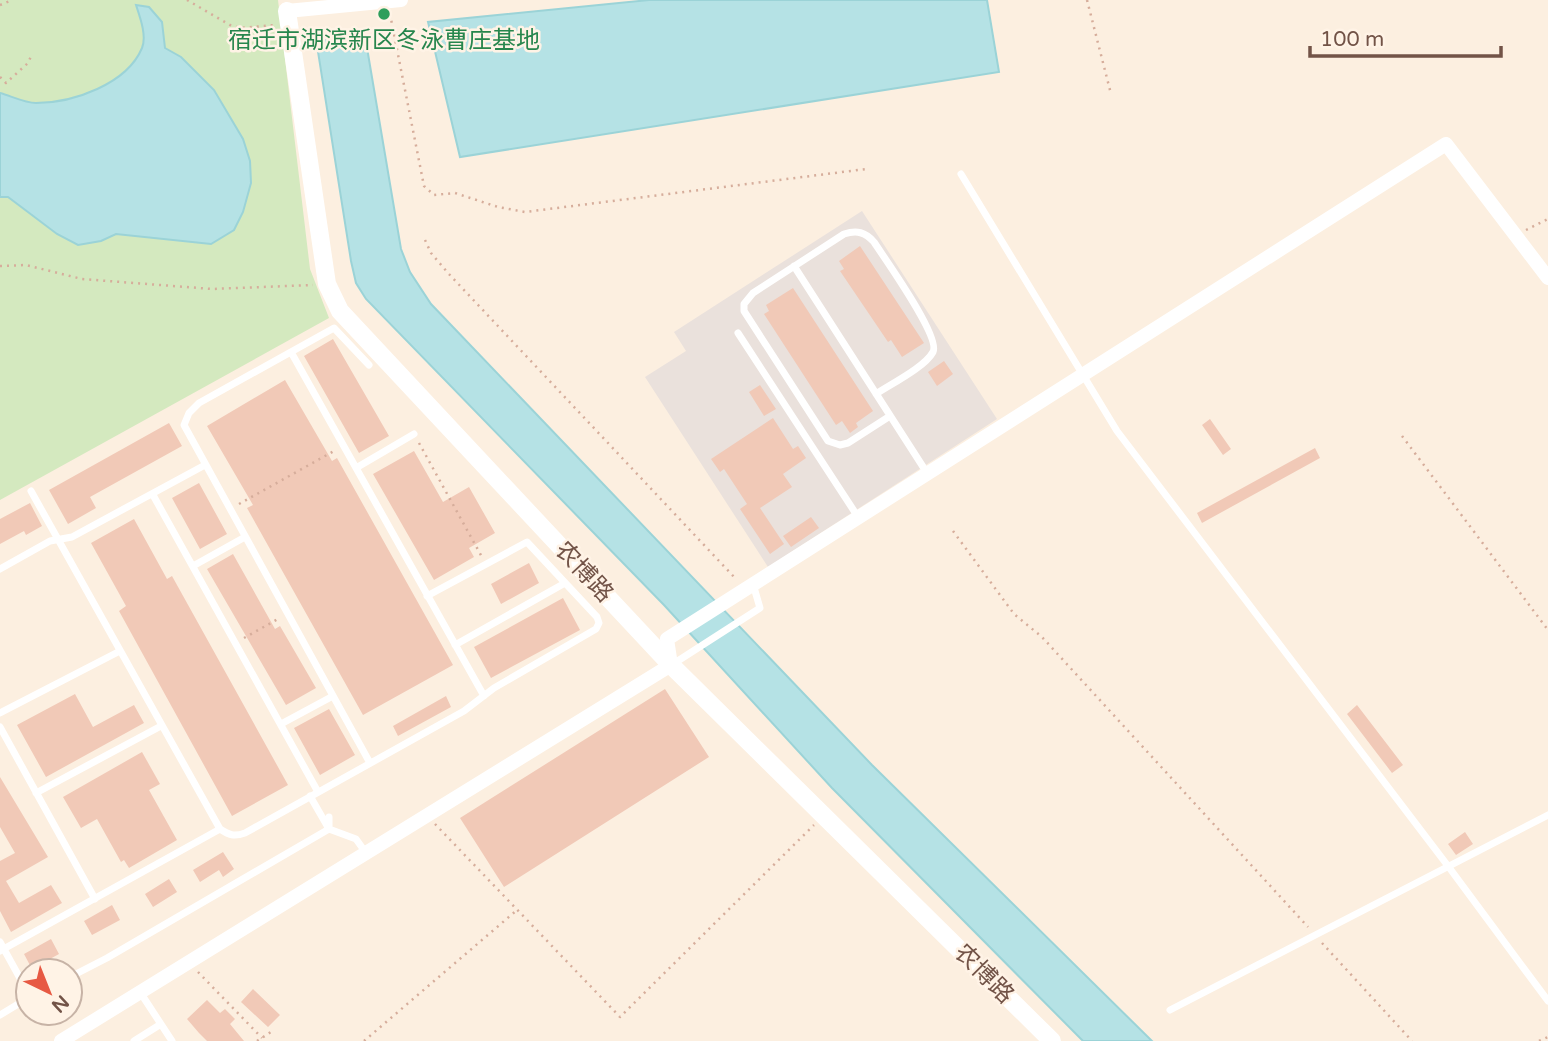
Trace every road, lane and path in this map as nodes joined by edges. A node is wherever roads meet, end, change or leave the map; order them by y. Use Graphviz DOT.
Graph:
graph roads {
  1 [pos="12,0"];
  2 [pos="187,0"];
  3 [pos="1087,0"];
  4 [pos="394,1"];
  5 [pos="0,5"];
  6 [pos="288,17"];
  7 [pos="32,54"];
  8 [pos="0,77"];
  9 [pos="1111,94"];
  10 [pos="866,169"];
  11 [pos="961,174"];
  12 [pos="1548,219"];
  13 [pos="1516,236"];
  14 [pos="425,240"];
  15 [pos="0,266"];
  16 [pos="794,266"];
  17 [pos="1548,278"];
  18 [pos="327,284"];
  19 [pos="738,333"];
  20 [pos="291,352"];
  21 [pos="369,365"];
  22 [pos="1081,375"];
  23 [pos="876,394"];
  24 [pos="890,416"];
  25 [pos="414,434"];
  26 [pos="1402,436"];
  27 [pos="343,446"];
  28 [pos="205,465"];
  29 [pos="356,468"];
  30 [pos="927,473"];
  31 [pos="31,491"];
  32 [pos="152,495"];
  33 [pos="229,509"];
  34 [pos="858,517"];
  35 [pos="953,531"];
  36 [pos="245,537"];
  37 [pos="58,540"];
  38 [pos="486,565"];
  39 [pos="192,566"];
  40 [pos="0,569"];
  41 [pos="565,583"];
  42 [pos="749,586"];
  43 [pos="427,596"];
  44 [pos="287,614"];
  45 [pos="1548,630"];
  46 [pos="235,643"];
  47 [pos="454,645"];
  48 [pos="120,651"];
  49 [pos="679,661"];
  50 [pos="333,695"];
  51 [pos="484,696"];
  52 [pos="0,713"];
  53 [pos="281,724"];
  54 [pos="161,726"];
  55 [pos="0,727"];
  56 [pos="370,763"];
  57 [pos="318,792"];
  58 [pos="36,793"];
  59 [pos="310,796"];
  60 [pos="1548,815"];
  61 [pos="427,816"];
  62 [pos="823,816"];
  63 [pos="329,817"];
  64 [pos="220,829"];
  65 [pos="329,829"];
  66 [pos="366,853"];
  67 [pos="1448,866"];
  68 [pos="95,900"];
  69 [pos="517,910"];
  70 [pos="1315,935"];
  71 [pos="1,947"];
  72 [pos="189,962"];
  73 [pos="14,968"];
  74 [pos="84,970"];
  75 [pos="140,992"];
  76 [pos="1548,1001"];
  77 [pos="1170,1010"];
  78 [pos="161,1024"];
  79 [pos="274,1030"];
  80 [pos="1548,1037"];
  81 [pos="262,1038"];
  82 [pos="61,1041"];
  83 [pos="134,1041"];
  84 [pos="172,1041"];
  85 [pos="257,1041"];
  86 [pos="364,1041"];
  87 [pos="1052,1041"];
  88 [pos="1412,1041"];
  89 [pos="1539,1041"];
  1 -- 5 [label="path"];
  2 -- 6 [label="path"];
  3 -- 9 [label="path"];
  4 -- 6 [label="street"];
  4 -- 10 [label="path"];
  6 -- 18 [label="street, 农博路"];
  7 -- 8 [label="path"];
  11 -- 22 [label="lane"];
  12 -- 13 [label="path"];
  13 -- 17 [label="street"];
  13 -- 22 [label="street"];
  14 -- 42 [label="path"];
  15 -- 18 [label="path"];
  16 -- 23 [label="lane"];
  16 -- 23 [label="lane"];
  16 -- 24 [label="lane"];
  18 -- 49 [label="street, 农博路"];
  19 -- 34 [label="lane"];
  20 -- 21 [label="lane"];
  20 -- 27 [label="lane"];
  20 -- 28 [label="lane"];
  22 -- 30 [label="street"];
  22 -- 67 [label="lane"];
  23 -- 24 [label="lane"];
  24 -- 30 [label="lane"];
  25 -- 29 [label="lane"];
  25 -- 38 [label="path"];
  26 -- 45 [label="path"];
  27 -- 29 [label="lane"];
  27 -- 33 [label="path"];
  28 -- 32 [label="lane"];
  28 -- 33 [label="lane"];
  29 -- 43 [label="lane"];
  30 -- 34 [label="street"];
  31 -- 37 [label="lane"];
  32 -- 37 [label="lane"];
  32 -- 39 [label="lane"];
  33 -- 36 [label="lane"];
  34 -- 42 [label="street"];
  35 -- 70 [label="path"];
  36 -- 39 [label="lane"];
  36 -- 44 [label="lane"];
  37 -- 40 [label="lane"];
  37 -- 48 [label="lane"];
  38 -- 41 [label="lane"];
  38 -- 43 [label="lane"];
  39 -- 46 [label="lane"];
  41 -- 47 [label="lane"];
  41 -- 51 [label="lane"];
  42 -- 49 [label="lane"];
  42 -- 49 [label="street"];
  43 -- 47 [label="lane"];
  44 -- 46 [label="path"];
  44 -- 50 [label="lane"];
  46 -- 53 [label="lane"];
  47 -- 51 [label="lane"];
  48 -- 52 [label="lane"];
  48 -- 54 [label="lane"];
  49 -- 61 [label="street"];
  49 -- 62 [label="street, 农博路"];
  50 -- 53 [label="lane"];
  50 -- 56 [label="lane"];
  51 -- 56 [label="lane"];
  53 -- 57 [label="lane"];
  54 -- 58 [label="lane"];
  54 -- 64 [label="lane"];
  55 -- 58 [label="lane"];
  56 -- 57 [label="lane"];
  57 -- 59 [label="lane"];
  58 -- 68 [label="lane"];
  59 -- 64 [label="lane"];
  59 -- 65 [label="lane"];
  60 -- 67 [label="lane"];
  61 -- 66 [label="street"];
  61 -- 69 [label="path"];
  62 -- 69 [label="path"];
  62 -- 87 [label="street, 农博路"];
  63 -- 65 [label="lane"];
  64 -- 68 [label="lane"];
  65 -- 66 [label="lane"];
  65 -- 74 [label="lane"];
  66 -- 72 [label="street"];
  67 -- 70 [label="lane"];
  67 -- 76 [label="lane"];
  68 -- 71 [label="lane"];
  69 -- 86 [label="path"];
  70 -- 77 [label="lane"];
  70 -- 88 [label="path"];
  71 -- 73 [label="lane"];
  72 -- 75 [label="street"];
  72 -- 81 [label="path"];
  75 -- 78 [label="lane"];
  75 -- 82 [label="street"];
  78 -- 83 [label="lane"];
  78 -- 84 [label="lane"];
  79 -- 81 [label="path"];
  80 -- 89 [label="path"];
  81 -- 85 [label="path"];
}
